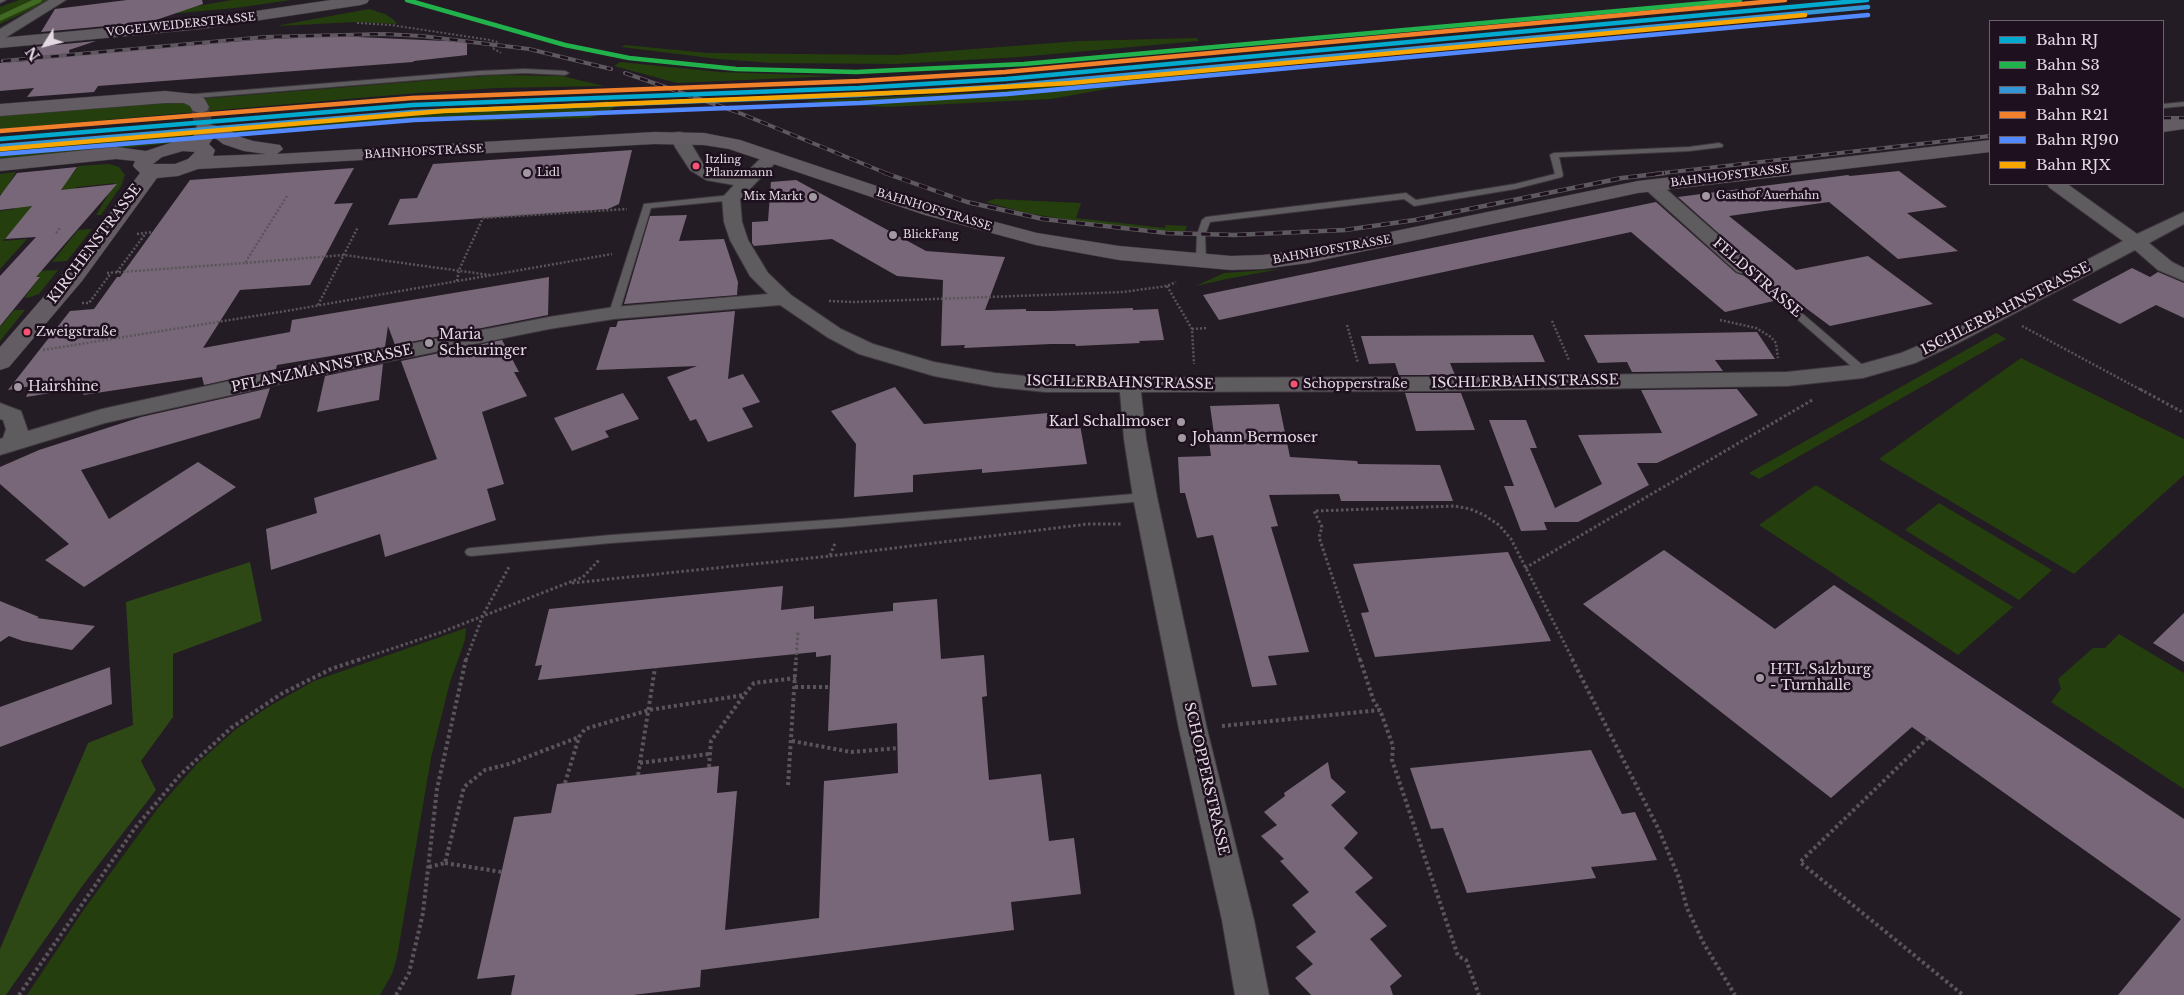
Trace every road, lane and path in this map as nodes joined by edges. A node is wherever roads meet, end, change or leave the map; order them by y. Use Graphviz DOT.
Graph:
graph roads {
  1 [pos="60,0"];
  2 [pos="360,0"];
  3 [pos="351,23"];
  4 [pos="0,35"];
  5 [pos="0,43"];
  6 [pos="502,54"];
  7 [pos="565,73"];
  8 [pos="223,92"];
  9 [pos="174,97"];
  10 [pos="2184,104"];
  11 [pos="200,106"];
  12 [pos="2164,106"];
  13 [pos="0,110"];
  14 [pos="2184,123"];
  15 [pos="2164,126"];
  16 [pos="679,137"];
  17 [pos="654,138"];
  18 [pos="1719,145"];
  19 [pos="1989,146"];
  20 [pos="200,147"];
  21 [pos="772,157"];
  22 [pos="150,164"];
  23 [pos="0,165"];
  24 [pos="745,182"];
  25 [pos="2057,185"];
  26 [pos="1651,186"];
  27 [pos="287,196"];
  28 [pos="731,198"];
  29 [pos="647,206"];
  30 [pos="2184,217"];
  31 [pos="358,227"];
  32 [pos="60,228"];
  33 [pos="56,233"];
  34 [pos="146,233"];
  35 [pos="2136,242"];
  36 [pos="632,251"];
  37 [pos="344,255"];
  38 [pos="1201,261"];
  39 [pos="245,263"];
  40 [pos="1744,268"];
  41 [pos="459,270"];
  42 [pos="116,273"];
  43 [pos="494,275"];
  44 [pos="2184,275"];
  45 [pos="74,276"];
  46 [pos="1183,279"];
  47 [pos="457,281"];
  48 [pos="1167,286"];
  49 [pos="784,299"];
  50 [pos="318,306"];
  51 [pos="614,313"];
  52 [pos="1997,313"];
  53 [pos="1552,321"];
  54 [pos="1208,328"];
  55 [pos="1192,329"];
  56 [pos="3,358"];
  57 [pos="1571,365"];
  58 [pos="1863,371"];
  59 [pos="1196,384"];
  60 [pos="1130,385"];
  61 [pos="1821,396"];
  62 [pos="0,410"];
  63 [pos="2184,413"];
  64 [pos="6,445"];
  65 [pos="1145,497"];
  66 [pos="842,523"];
  67 [pos="1154,532"];
  68 [pos="611,539"];
  69 [pos="519,548"];
  70 [pos="471,552"];
  71 [pos="830,556"];
  72 [pos="1525,568"];
  73 [pos="566,584"];
  74 [pos="483,615"];
  75 [pos="798,632"];
  76 [pos="656,668"];
  77 [pos="796,678"];
  78 [pos="795,687"];
  79 [pos="830,687"];
  80 [pos="744,695"];
  81 [pos="649,710"];
  82 [pos="1380,710"];
  83 [pos="1193,729"];
  84 [pos="579,737"];
  85 [pos="1928,738"];
  86 [pos="792,741"];
  87 [pos="898,748"];
  88 [pos="710,754"];
  89 [pos="640,763"];
  90 [pos="709,767"];
  91 [pos="638,775"];
  92 [pos="565,783"];
  93 [pos="788,785"];
  94 [pos="445,863"];
  95 [pos="428,866"];
  96 [pos="502,872"];
  97 [pos="19,995"];
  98 [pos="396,995"];
  99 [pos="1252,995"];
  100 [pos="1479,995"];
  101 [pos="1735,995"];
  102 [pos="1963,995"];
  1 -- 4 [label="street"];
  2 -- 5 [label="main road, VOGELWEIDERSTRASSE"];
  3 -- 6 [label="path"];
  7 -- 8 [label="lane"];
  8 -- 9 [label="lane"];
  8 -- 11 [label="lane"];
  9 -- 11 [label="main road"];
  9 -- 13 [label="main road"];
  10 -- 12 [label="lane"];
  14 -- 15 [label="main road"];
  16 -- 17 [label="main road, BAHNHOFSTRASSE"];
  16 -- 21 [label="main road, BAHNHOFSTRASSE"];
  16 -- 24 [label="street"];
  17 -- 20 [label="main road, BAHNHOFSTRASSE"];
  17 -- 20 [label="main road, BAHNHOFSTRASSE"];
  18 -- 38 [label="lane"];
  19 -- 26 [label="main road, BAHNHOFSTRASSE"];
  20 -- 22 [label="main road, BAHNHOFSTRASSE"];
  21 -- 24 [label="street"];
  21 -- 38 [label="main road, BAHNHOFSTRASSE"];
  22 -- 23 [label="main road, BAHNHOFSTRASSE"];
  22 -- 45 [label="main road, KIRCHENSTRASSE"];
  24 -- 28 [label="street"];
  25 -- 35 [label="street"];
  26 -- 38 [label="main road, BAHNHOFSTRASSE"];
  26 -- 40 [label="street, FELDSTRASSE"];
  27 -- 39 [label="path"];
  28 -- 29 [label="lane"];
  28 -- 49 [label="street, ISCHLERBAHNSTRASSE"];
  29 -- 36 [label="lane"];
  29 -- 41 [label="path"];
  30 -- 35 [label="street, ISCHLERBAHNSTRASSE"];
  31 -- 37 [label="path"];
  32 -- 33 [label="path"];
  34 -- 42 [label="path"];
  35 -- 44 [label="street"];
  35 -- 52 [label="street, ISCHLERBAHNSTRASSE"];
  36 -- 43 [label="path"];
  36 -- 51 [label="lane"];
  37 -- 39 [label="path"];
  37 -- 41 [label="path"];
  37 -- 50 [label="path"];
  39 -- 42 [label="path"];
  40 -- 58 [label="lane, FELDSTRASSE"];
  41 -- 43 [label="path"];
  41 -- 47 [label="path"];
  42 -- 45 [label="path"];
  43 -- 47 [label="path"];
  45 -- 56 [label="main road, KIRCHENSTRASSE"];
  46 -- 48 [label="path"];
  47 -- 50 [label="path"];
  48 -- 49 [label="path"];
  48 -- 55 [label="path"];
  49 -- 51 [label="street, PFLANZMANNSTRASSE"];
  49 -- 60 [label="street, ISCHLERBAHNSTRASSE"];
  50 -- 56 [label="path"];
  51 -- 64 [label="street, PFLANZMANNSTRASSE"];
  52 -- 58 [label="street, ISCHLERBAHNSTRASSE"];
  52 -- 63 [label="path"];
  53 -- 57 [label="path"];
  54 -- 55 [label="path"];
  55 -- 59 [label="path"];
  58 -- 59 [label="street, ISCHLERBAHNSTRASSE"];
  59 -- 60 [label="street, ISCHLERBAHNSTRASSE"];
  60 -- 65 [label="street, SCHOPPERSTRASSE"];
  61 -- 72 [label="path"];
  62 -- 64 [label="street, PFLANZMANNSTRASSE"];
  65 -- 66 [label="lane"];
  65 -- 67 [label="street, SCHOPPERSTRASSE"];
  66 -- 68 [label="lane"];
  66 -- 71 [label="path"];
  67 -- 71 [label="path"];
  67 -- 83 [label="street, SCHOPPERSTRASSE"];
  68 -- 69 [label="lane"];
  68 -- 73 [label="path"];
  69 -- 70 [label="lane"];
  69 -- 74 [label="path"];
  71 -- 73 [label="path"];
  72 -- 82 [label="path"];
  72 -- 101 [label="path"];
  73 -- 74 [label="path"];
  74 -- 95 [label="path"];
  74 -- 97 [label="path"];
  75 -- 77 [label="path"];
  76 -- 81 [label="path"];
  77 -- 78 [label="path"];
  77 -- 80 [label="path"];
  78 -- 79 [label="path"];
  78 -- 86 [label="path"];
  80 -- 81 [label="path"];
  80 -- 88 [label="path"];
  81 -- 84 [label="path"];
  81 -- 89 [label="path"];
  82 -- 83 [label="path"];
  82 -- 100 [label="path"];
  83 -- 99 [label="street, SCHOPPERSTRASSE"];
  84 -- 92 [label="path"];
  84 -- 94 [label="path"];
  85 -- 102 [label="path"];
  86 -- 87 [label="path"];
  86 -- 93 [label="path"];
  88 -- 89 [label="path"];
  88 -- 90 [label="path"];
  89 -- 91 [label="path"];
  94 -- 95 [label="path"];
  94 -- 96 [label="path"];
  95 -- 98 [label="path"];
}
